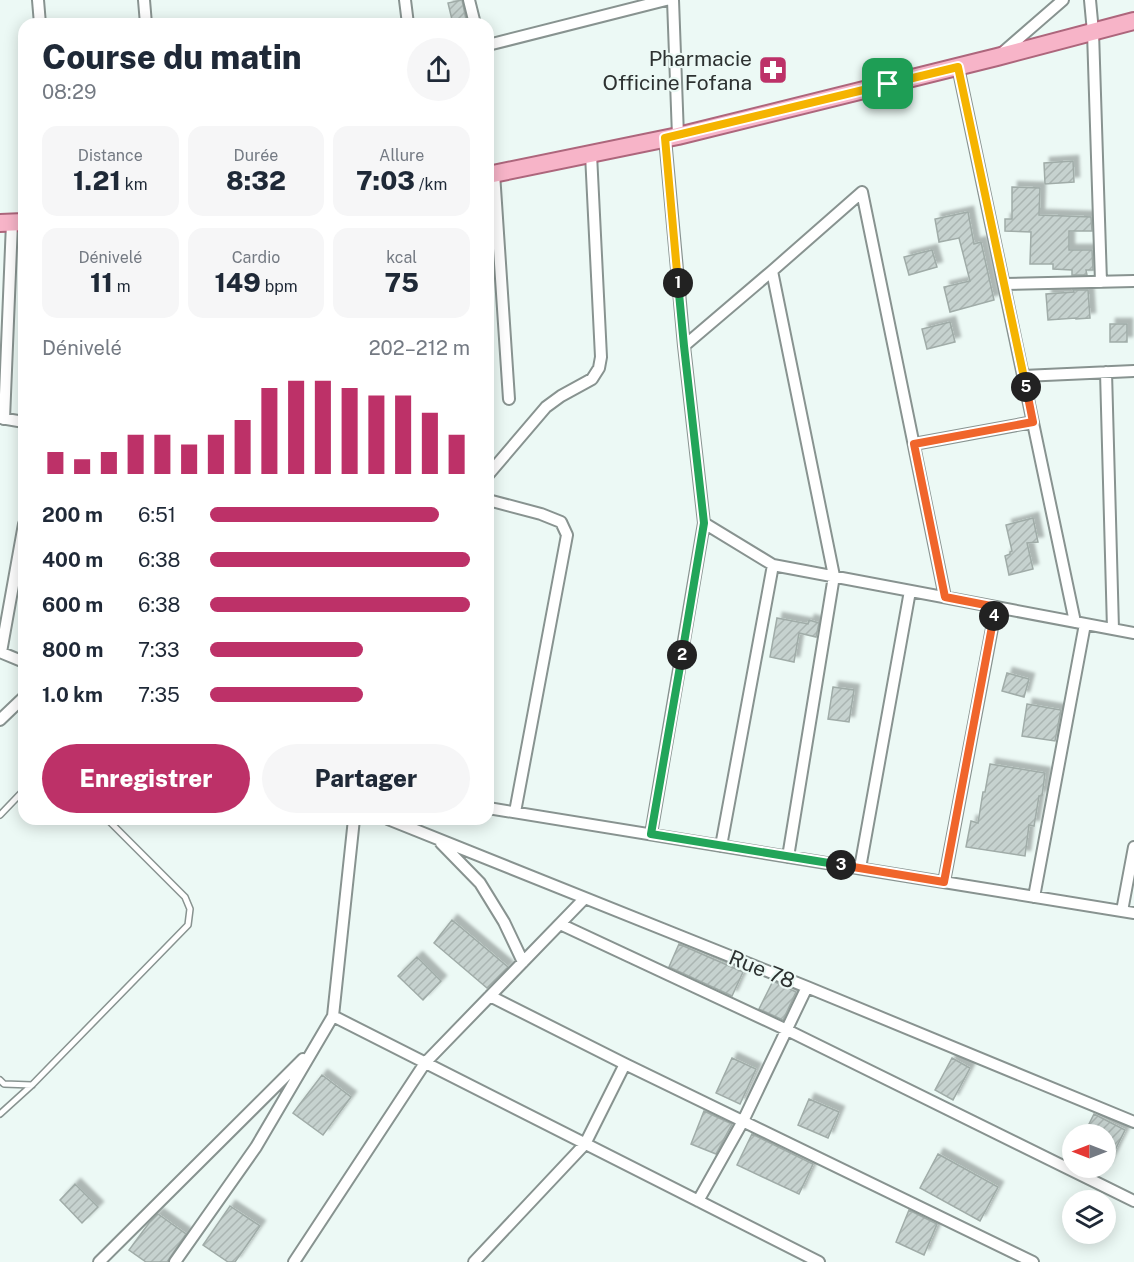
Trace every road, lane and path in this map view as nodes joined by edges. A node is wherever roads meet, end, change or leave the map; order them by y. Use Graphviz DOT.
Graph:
graph roads {
  1 [pos="38,0"];
  2 [pos="144,0"];
  3 [pos="405,0"];
  4 [pos="469,0"];
  5 [pos="666,0"];
  6 [pos="673,0"];
  7 [pos="1063,0"];
  8 [pos="1090,0"];
  9 [pos="40,18"];
  10 [pos="146,18"];
  11 [pos="407,18"];
  12 [pos="474,18"];
  13 [pos="1134,21"];
  14 [pos="1093,32"];
  15 [pos="494,43"];
  16 [pos="997,57"];
  17 [pos="958,67"];
  18 [pos="672,137"];
  19 [pos="591,154"];
  20 [pos="494,173"];
  21 [pos="494,212"];
  22 [pos="12,223"];
  23 [pos="772,271"];
  24 [pos="1134,281"];
  25 [pos="1101,282"];
  26 [pos="1004,284"];
  27 [pos="684,346"];
  28 [pos="1134,371"];
  29 [pos="1106,372"];
  30 [pos="1023,376"];
  31 [pos="509,399"];
  32 [pos="2,418"];
  33 [pos="18,421"];
  34 [pos="1033,422"];
  35 [pos="914,444"];
  36 [pos="494,468"];
  37 [pos="494,502"];
  38 [pos="704,523"];
  39 [pos="18,556"];
  40 [pos="773,565"];
  41 [pos="834,576"];
  42 [pos="910,591"];
  43 [pos="945,597"];
  44 [pos="996,607"];
  45 [pos="1080,623"];
  46 [pos="1113,629"];
  47 [pos="1134,633"];
  48 [pos="0,652"];
  49 [pos="18,660"];
  50 [pos="18,703"];
  51 [pos="0,720"];
  52 [pos="18,796"];
  53 [pos="494,809"];
  54 [pos="515,812"];
  55 [pos="0,815"];
  56 [pos="113,825"];
  57 [pos="353,825"];
  58 [pos="403,825"];
  59 [pos="651,834"];
  60 [pos="437,839"];
  61 [pos="721,846"];
  62 [pos="1134,847"];
  63 [pos="788,857"];
  64 [pos="860,868"];
  65 [pos="944,882"];
  66 [pos="1034,897"];
  67 [pos="584,899"];
  68 [pos="1122,911"];
  69 [pos="1134,913"];
  70 [pos="560,924"];
  71 [pos="523,962"];
  72 [pos="807,987"];
  73 [pos="490,996"];
  74 [pos="333,1016"];
  75 [pos="787,1030"];
  76 [pos="314,1048"];
  77 [pos="425,1063"];
  78 [pos="625,1064"];
  79 [pos="0,1080"];
  80 [pos="32,1085"];
  81 [pos="2,1110"];
  82 [pos="743,1121"];
  83 [pos="1134,1122"];
  84 [pos="585,1144"];
  85 [pos="698,1201"];
  86 [pos="1134,1201"];
  87 [pos="99,1262"];
  88 [pos="175,1262"];
  89 [pos="294,1262"];
  90 [pos="474,1262"];
  91 [pos="819,1262"];
  92 [pos="1033,1262"];
  1 -- 9 [label="street"];
  2 -- 10 [label="street"];
  3 -- 11 [label="street"];
  4 -- 12 [label="street"];
  5 -- 15 [label="street"];
  6 -- 18 [label="street"];
  7 -- 16 [label="street"];
  8 -- 14 [label="street"];
  13 -- 14 [label="main road"];
  14 -- 16 [label="main road"];
  14 -- 25 [label="street"];
  16 -- 17 [label="main road"];
  17 -- 18 [label="main road"];
  17 -- 26 [label="street"];
  18 -- 19 [label="main road"];
  18 -- 27 [label="street"];
  19 -- 20 [label="main road"];
  19 -- 36 [label="street"];
  21 -- 31 [label="street"];
  22 -- 32 [label="street"];
  23 -- 27 [label="street"];
  23 -- 35 [label="street"];
  23 -- 41 [label="street"];
  24 -- 25 [label="street"];
  25 -- 26 [label="street"];
  26 -- 30 [label="street"];
  27 -- 38 [label="street"];
  28 -- 29 [label="street"];
  29 -- 30 [label="street"];
  29 -- 46 [label="street"];
  30 -- 34 [label="street"];
  32 -- 33 [label="street"];
  34 -- 35 [label="street"];
  34 -- 45 [label="street"];
  35 -- 43 [label="street"];
  37 -- 54 [label="street"];
  38 -- 40 [label="street"];
  38 -- 59 [label="street"];
  39 -- 48 [label="street"];
  40 -- 41 [label="street"];
  40 -- 61 [label="street"];
  41 -- 42 [label="street"];
  41 -- 63 [label="street"];
  42 -- 43 [label="street"];
  42 -- 64 [label="street"];
  43 -- 44 [label="street"];
  44 -- 45 [label="street"];
  44 -- 65 [label="street"];
  45 -- 46 [label="street"];
  45 -- 66 [label="street"];
  46 -- 47 [label="street"];
  48 -- 49 [label="street"];
  50 -- 51 [label="street"];
  52 -- 55 [label="lane"];
  53 -- 54 [label="street"];
  54 -- 59 [label="street"];
  56 -- 80 [label="lane"];
  57 -- 74 [label="street"];
  58 -- 60 [label="street, Rue 78"];
  59 -- 61 [label="street"];
  60 -- 67 [label="street, Rue 78"];
  60 -- 71 [label="street"];
  61 -- 63 [label="street"];
  62 -- 68 [label="street"];
  63 -- 64 [label="street"];
  64 -- 65 [label="street"];
  65 -- 66 [label="street"];
  66 -- 68 [label="street"];
  67 -- 70 [label="street"];
  67 -- 72 [label="street, Rue 78"];
  68 -- 69 [label="street"];
  70 -- 71 [label="street"];
  70 -- 75 [label="street"];
  71 -- 73 [label="street"];
  72 -- 75 [label="street"];
  72 -- 83 [label="street, Rue 78"];
  73 -- 77 [label="street"];
  73 -- 78 [label="street"];
  74 -- 76 [label="street"];
  74 -- 77 [label="street"];
  75 -- 82 [label="street"];
  75 -- 86 [label="street"];
  76 -- 87 [label="street"];
  76 -- 88 [label="street"];
  77 -- 84 [label="street"];
  77 -- 89 [label="street"];
  78 -- 82 [label="street"];
  78 -- 84 [label="street"];
  79 -- 80 [label="lane"];
  80 -- 81 [label="lane"];
  82 -- 85 [label="street"];
  82 -- 92 [label="street"];
  84 -- 85 [label="street"];
  84 -- 90 [label="street"];
  85 -- 91 [label="street"];
}
